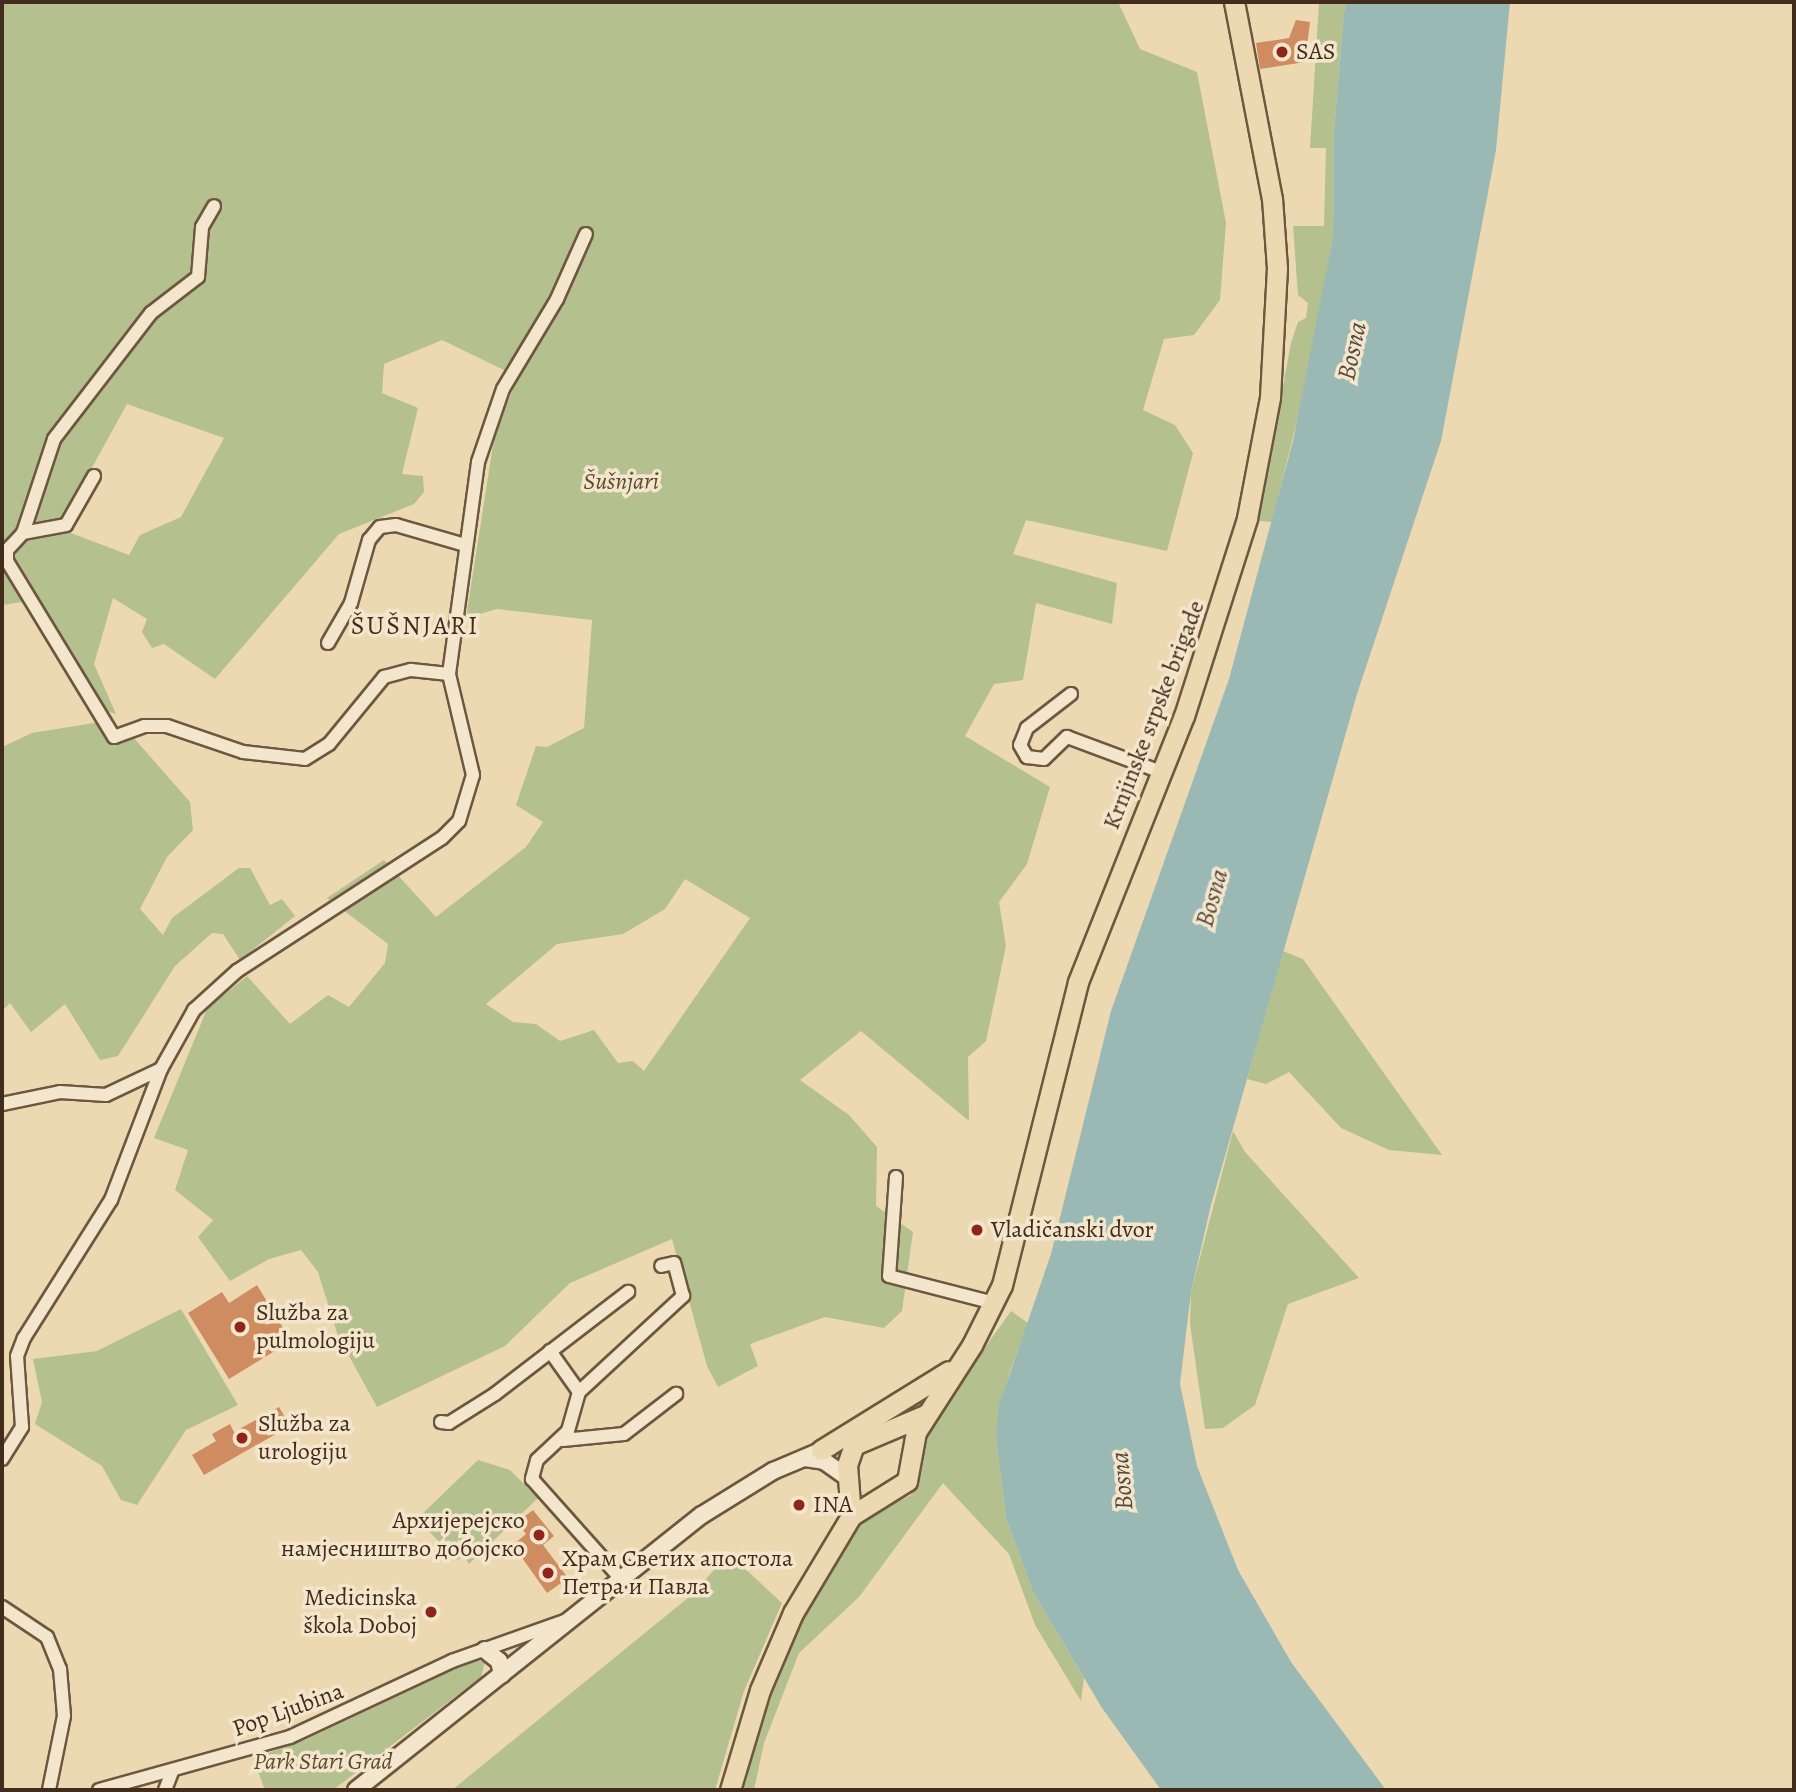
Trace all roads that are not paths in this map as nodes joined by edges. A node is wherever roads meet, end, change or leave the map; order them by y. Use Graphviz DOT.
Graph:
graph roads {
  1 [pos="1234,2"];
  2 [pos="214,206"];
  3 [pos="586,234"];
  4 [pos="94,476"];
  5 [pos="23,533"];
  6 [pos="465,545"];
  7 [pos="328,643"];
  8 [pos="449,674"];
  9 [pos="1071,694"];
  10 [pos="1161,772"];
  11 [pos="161,1069"];
  12 [pos="2,1104"];
  13 [pos="895,1177"];
  14 [pos="661,1266"];
  15 [pos="628,1292"];
  16 [pos="994,1303"];
  17 [pos="550,1351"];
  18 [pos="961,1361"];
  19 [pos="579,1392"];
  20 [pos="676,1394"];
  21 [pos="925,1415"];
  22 [pos="441,1422"];
  23 [pos="882,1433"];
  24 [pos="563,1440"];
  25 [pos="860,1440"];
  26 [pos="821,1450"];
  27 [pos="909,1455"];
  28 [pos="2,1459"];
  29 [pos="796,1460"];
  30 [pos="851,1481"];
  31 [pos="886,1496"];
  32 [pos="851,1516"];
  33 [pos="622,1580"];
  34 [pos="2,1607"];
  35 [pos="574,1618"];
  36 [pos="485,1650"];
  37 [pos="527,1655"];
  38 [pos="502,1675"];
  39 [pos="172,1772"];
  40 [pos="49,1790"];
  41 [pos="99,1790"];
  42 [pos="165,1790"];
  43 [pos="356,1790"];
  44 [pos="730,1790"];
  1 -- 10 [label="main road, Krnjinske srpske brigade"];
  2 -- 5 [label="street"];
  3 -- 6 [label="street"];
  4 -- 5 [label="street"];
  5 -- 8 [label="street"];
  6 -- 7 [label="street"];
  6 -- 8 [label="street"];
  8 -- 11 [label="street"];
  9 -- 10 [label="street"];
  10 -- 16 [label="main road, Krnjinske srpske brigade"];
  11 -- 12 [label="street"];
  11 -- 28 [label="street"];
  13 -- 16 [label="street"];
  14 -- 19 [label="street"];
  15 -- 17 [label="street"];
  16 -- 18 [label="main road, Krnjinske srpske brigade"];
  17 -- 19 [label="street"];
  17 -- 22 [label="street"];
  18 -- 21 [label="main road, Krnjinske srpske brigade"];
  18 -- 26 [label="main road"];
  19 -- 24 [label="street"];
  20 -- 24 [label="street"];
  21 -- 23 [label="main road"];
  21 -- 27 [label="main road, Krnjinske srpske brigade"];
  23 -- 25 [label="main road"];
  23 -- 27 [label="main road"];
  24 -- 33 [label="street"];
  25 -- 26 [label="street"];
  25 -- 30 [label="main road"];
  26 -- 29 [label="street"];
  27 -- 31 [label="main road"];
  29 -- 30 [label="street"];
  29 -- 33 [label="street"];
  30 -- 31 [label="main road"];
  30 -- 32 [label="main road"];
  31 -- 32 [label="main road"];
  32 -- 44 [label="main road"];
  33 -- 35 [label="street"];
  34 -- 40 [label="street"];
  35 -- 36 [label="street, Pop Ljubina"];
  35 -- 37 [label="street"];
  36 -- 37 [label="street"];
  36 -- 38 [label="street"];
  36 -- 39 [label="street, Pop Ljubina"];
  37 -- 38 [label="street"];
  38 -- 43 [label="street"];
  39 -- 41 [label="street, Pop Ljubina"];
  39 -- 42 [label="street"];
}
